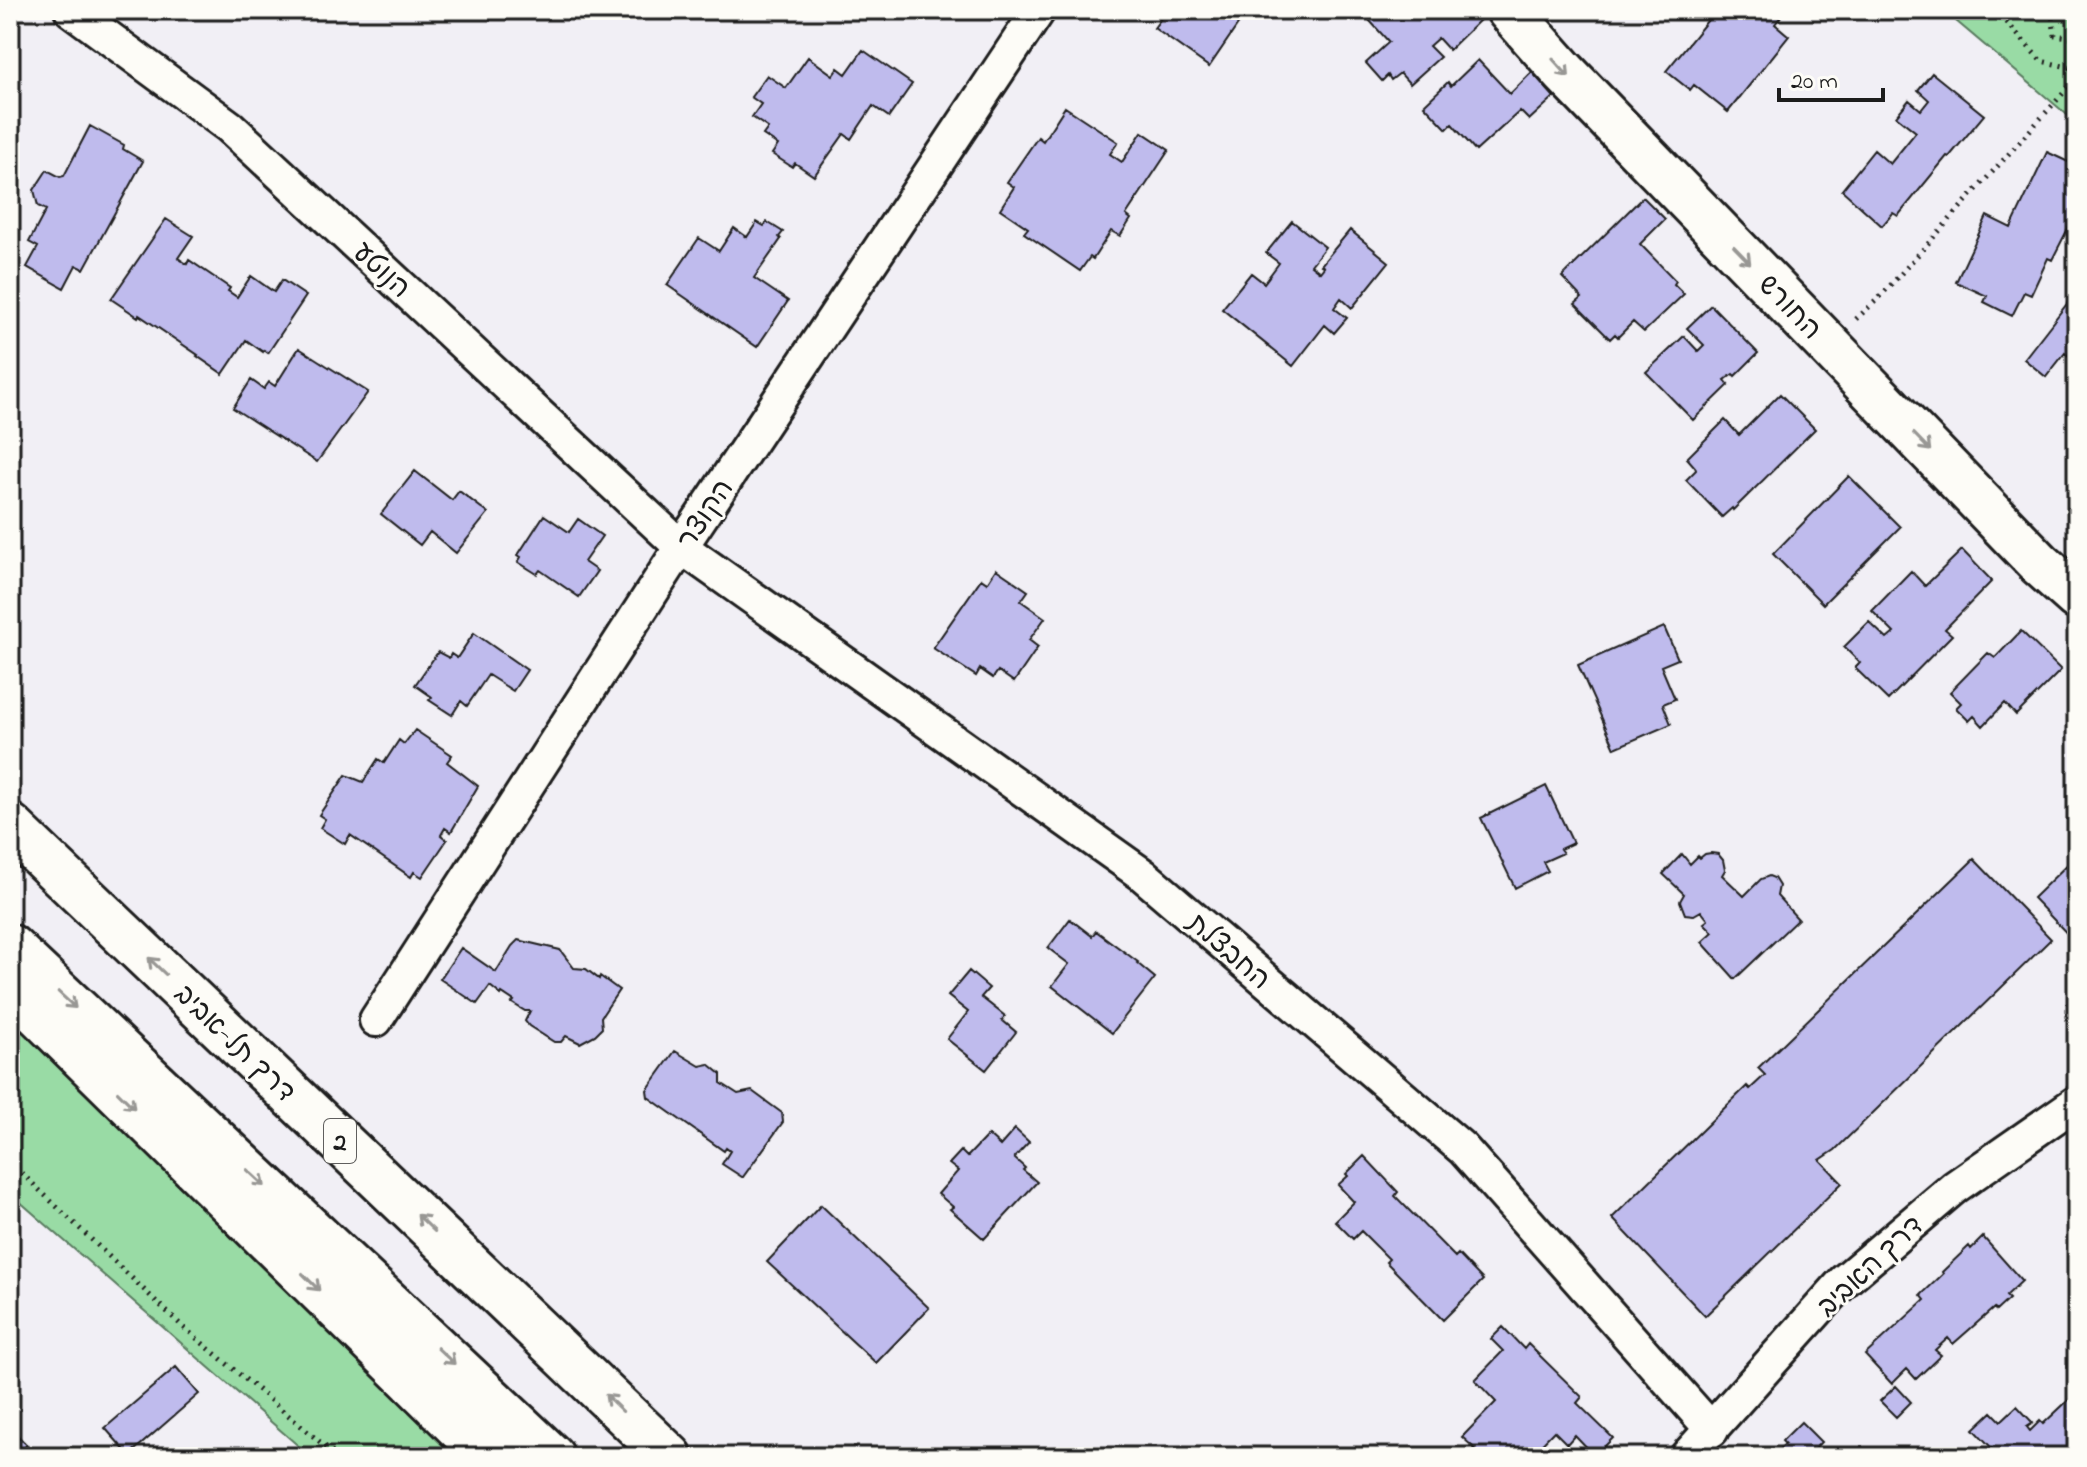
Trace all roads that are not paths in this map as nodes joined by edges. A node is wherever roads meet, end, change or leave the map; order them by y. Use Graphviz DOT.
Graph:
graph roads {
  1 [pos="71,10"];
  2 [pos="1039,10"];
  3 [pos="1509,10"];
  4 [pos="681,547"];
  5 [pos="2077,597"];
  6 [pos="10,826"];
  7 [pos="10,947"];
  8 [pos="10,987"];
  9 [pos="376,1020"];
  10 [pos="2077,1102"];
  11 [pos="1712,1430"];
  12 [pos="489,1457"];
  13 [pos="552,1457"];
  14 [pos="670,1457"];
  15 [pos="1686,1457"];
  1 -- 4 [label="street, הנוטע"];
  2 -- 4 [label="street, הקוצר"];
  3 -- 5 [label="main road, החורש, one-way"];
  4 -- 9 [label="street, הקוצר"];
  4 -- 11 [label="street, החבצלת"];
  14 -- 6 [label="main road, דרך תל-אביב / 2, one-way"];
  7 -- 13 [label="main road, one-way"];
  8 -- 12 [label="main road, one-way"];
  10 -- 11 [label="street, דרך האביב"];
  11 -- 15 [label="street, דרך האביב"];
}
